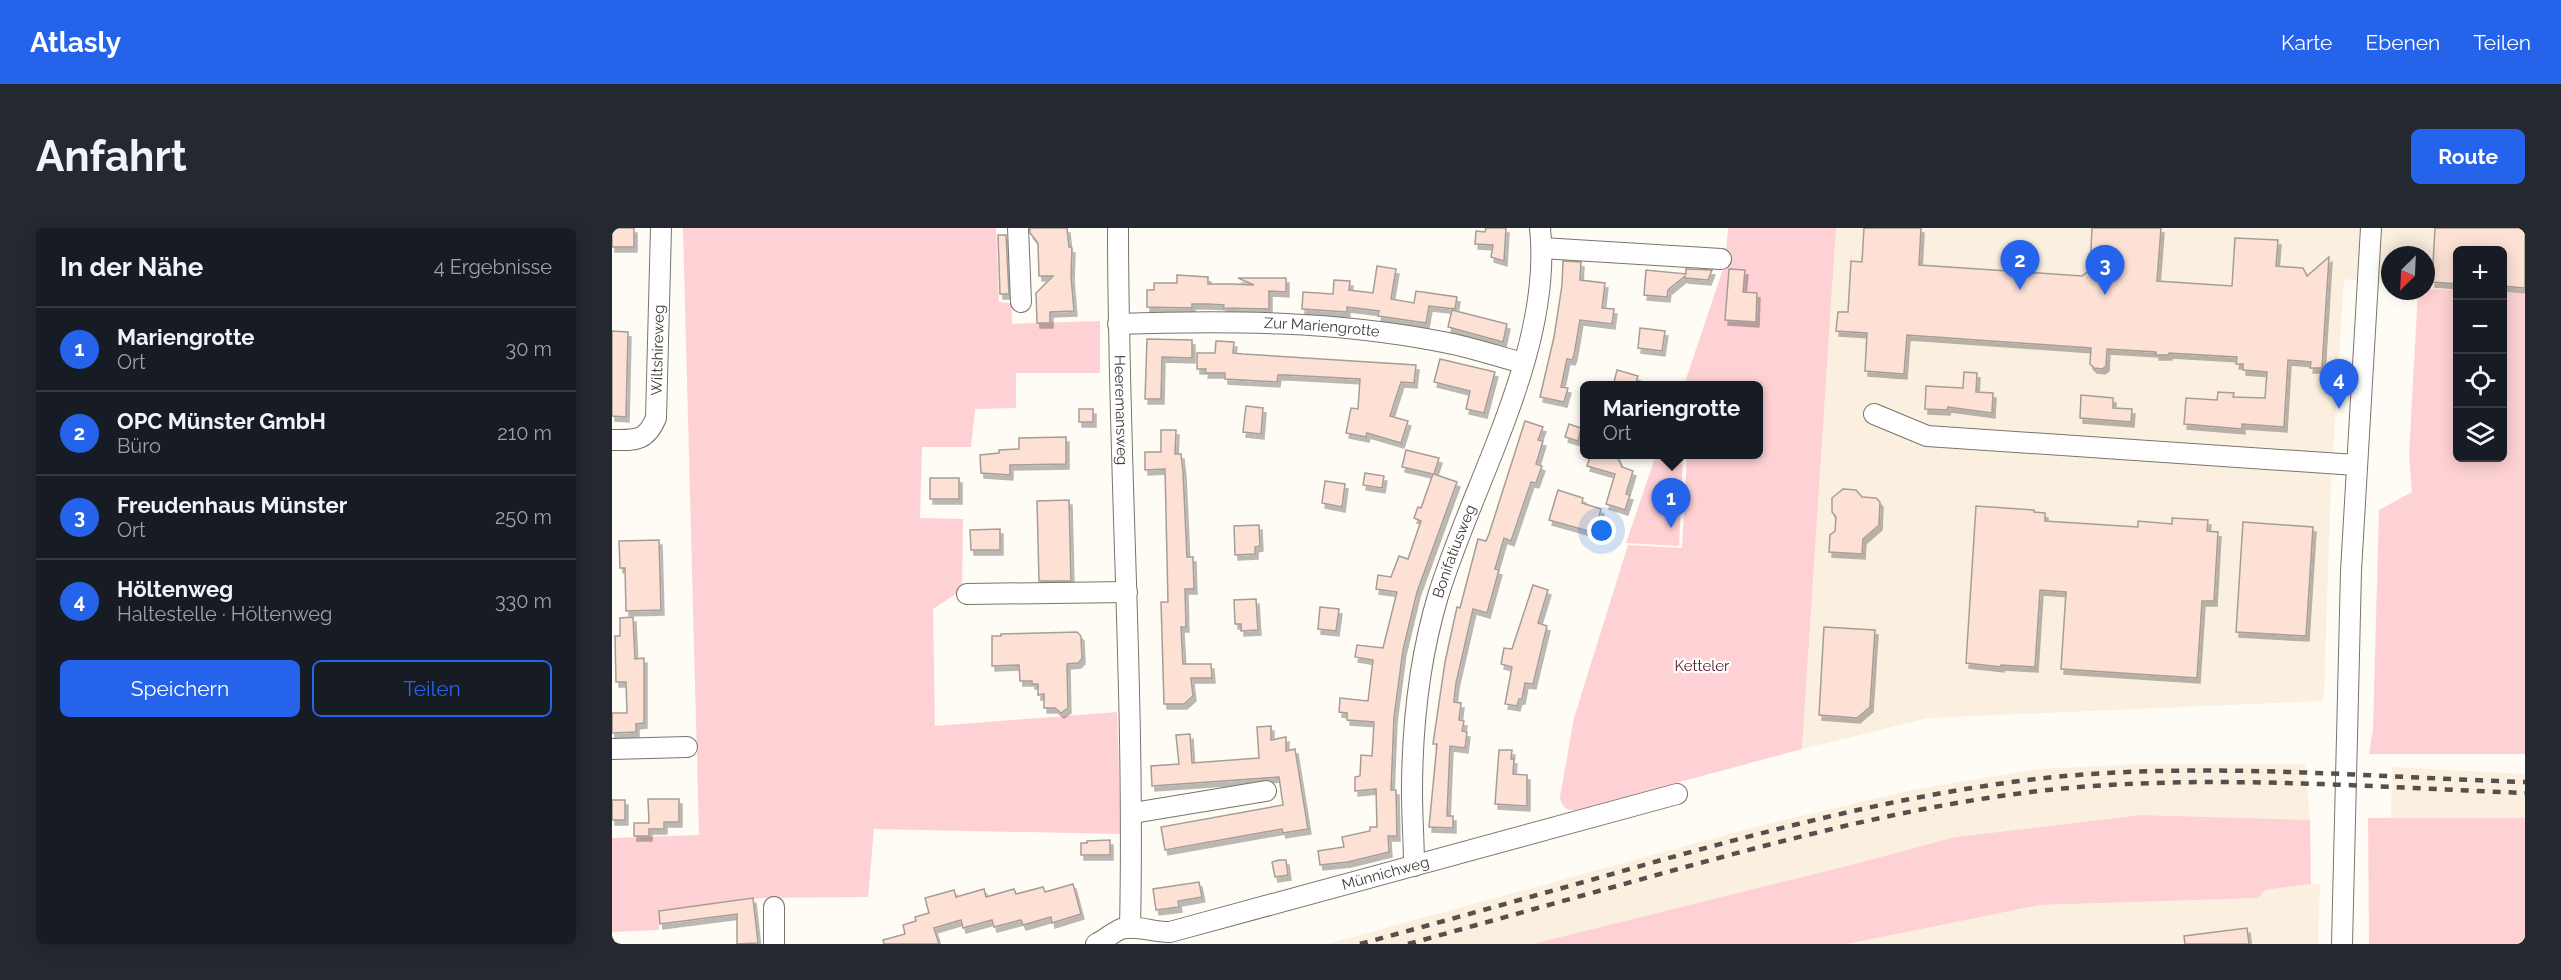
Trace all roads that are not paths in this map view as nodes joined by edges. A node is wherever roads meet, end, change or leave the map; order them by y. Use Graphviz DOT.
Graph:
graph roads {
  1 [pos="661,228"];
  2 [pos="1018,228"];
  3 [pos="1118,228"];
  4 [pos="2372,228"];
  5 [pos="1541,238"];
  6 [pos="1721,259"];
  7 [pos="1021,302"];
  8 [pos="1118,324"];
  9 [pos="1523,363"];
  10 [pos="1874,414"];
  11 [pos="612,440"];
  12 [pos="2356,465"];
  13 [pos="1127,592"];
  14 [pos="967,594"];
  15 [pos="687,747"];
  16 [pos="612,748"];
  17 [pos="1266,791"];
  18 [pos="1677,794"];
  19 [pos="1133,813"];
  20 [pos="1414,866"];
  21 [pos="774,907"];
  22 [pos="1130,928"];
  23 [pos="774,944"];
  24 [pos="1096,944"];
  25 [pos="2342,944"];
  1 -- 11 [label="street, Wiltshireweg"];
  2 -- 7 [label="street"];
  3 -- 8 [label="street, Heeremansweg"];
  4 -- 12 [label="street"];
  5 -- 6 [label="street, Bonifatiusweg"];
  5 -- 9 [label="street, Bonifatiusweg"];
  8 -- 9 [label="street, Zur Mariengrotte"];
  8 -- 13 [label="street, Heeremansweg"];
  9 -- 20 [label="street, Bonifatiusweg"];
  10 -- 12 [label="street"];
  12 -- 25 [label="street"];
  13 -- 14 [label="street"];
  13 -- 19 [label="street, Heeremansweg"];
  15 -- 16 [label="street"];
  17 -- 19 [label="street"];
  18 -- 20 [label="street, Münnichweg"];
  19 -- 22 [label="street, Heeremansweg"];
  20 -- 22 [label="street, Münnichweg"];
  21 -- 23 [label="street"];
  22 -- 24 [label="street"];
}
